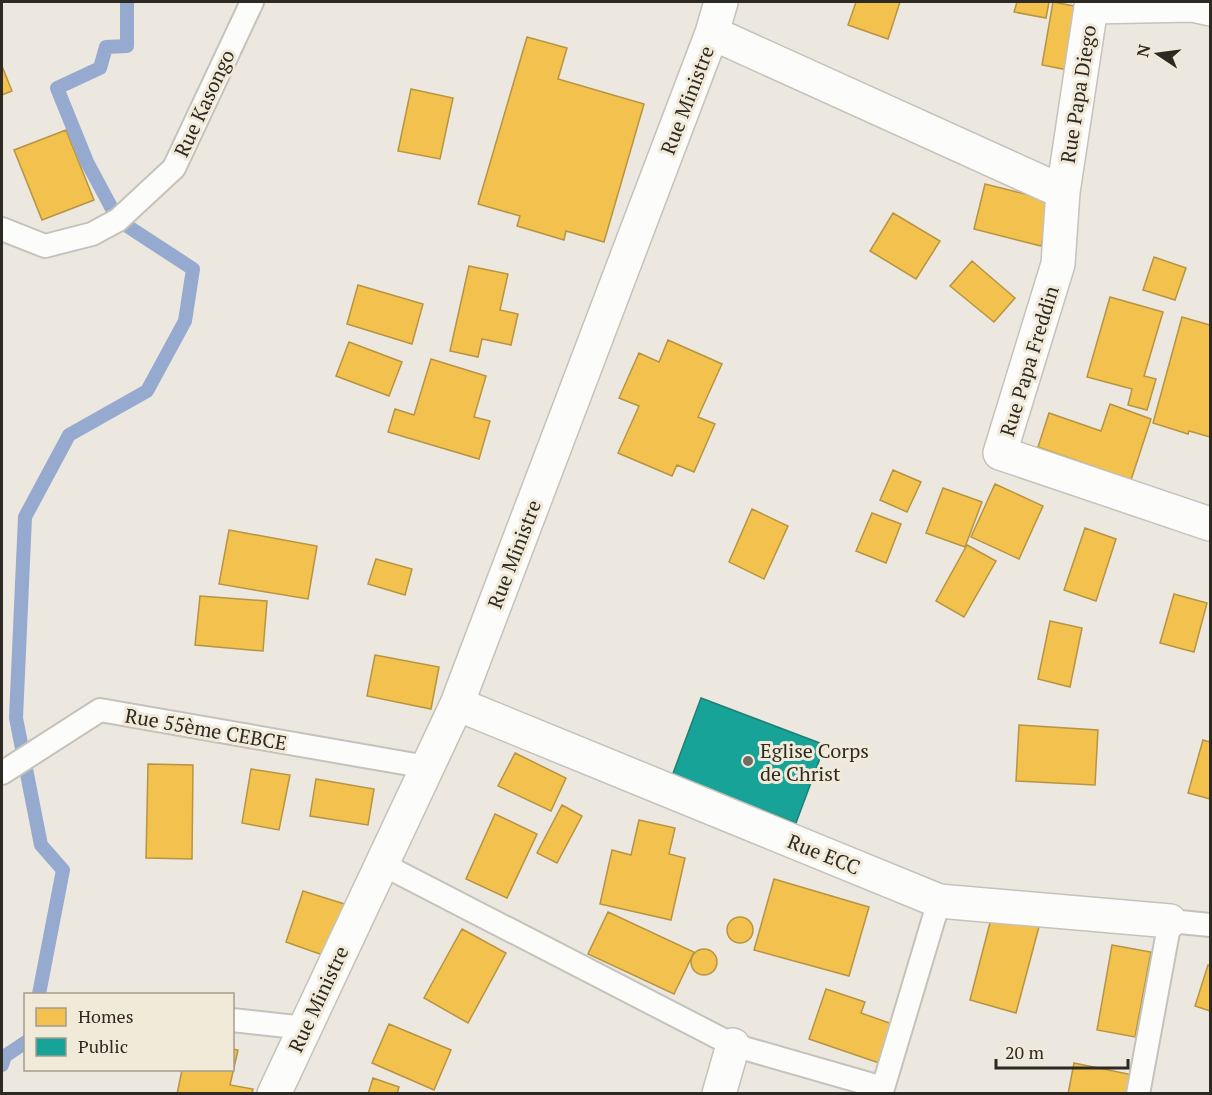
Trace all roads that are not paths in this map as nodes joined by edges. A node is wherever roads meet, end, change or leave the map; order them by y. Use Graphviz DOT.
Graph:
graph roads {
  1 [pos="252,2"];
  2 [pos="721,2"];
  3 [pos="1210,9"];
  4 [pos="712,33"];
  5 [pos="1063,192"];
  6 [pos="2,229"];
  7 [pos="1210,524"];
  8 [pos="457,704"];
  9 [pos="427,767"];
  10 [pos="2,773"];
  11 [pos="382,864"];
  12 [pos="939,901"];
  13 [pos="1170,921"];
  14 [pos="1210,925"];
  15 [pos="234,1020"];
  16 [pos="304,1028"];
  17 [pos="733,1045"];
  18 [pos="274,1094"];
  19 [pos="719,1094"];
  20 [pos="1138,1094"];
  1 -- 6 [label="lane, Rue Kasongo"];
  2 -- 4 [label="street, Rue Ministre"];
  3 -- 5 [label="street, Rue Papa Diego"];
  4 -- 5 [label="street"];
  4 -- 8 [label="street, Rue Ministre"];
  5 -- 7 [label="street, Rue Papa Freddin"];
  8 -- 9 [label="street, Rue Ministre"];
  8 -- 12 [label="street, Rue ECC"];
  9 -- 10 [label="lane, Rue 55ème CEBCE"];
  9 -- 11 [label="street, Rue Ministre"];
  11 -- 16 [label="street, Rue Ministre"];
  11 -- 17 [label="lane"];
  12 -- 13 [label="street, Rue ECC"];
  12 -- 17 [label="lane"];
  13 -- 14 [label="lane, Rue ECC"];
  13 -- 20 [label="lane"];
  15 -- 16 [label="lane"];
  16 -- 18 [label="street, Rue Ministre"];
  17 -- 19 [label="street"];
}
